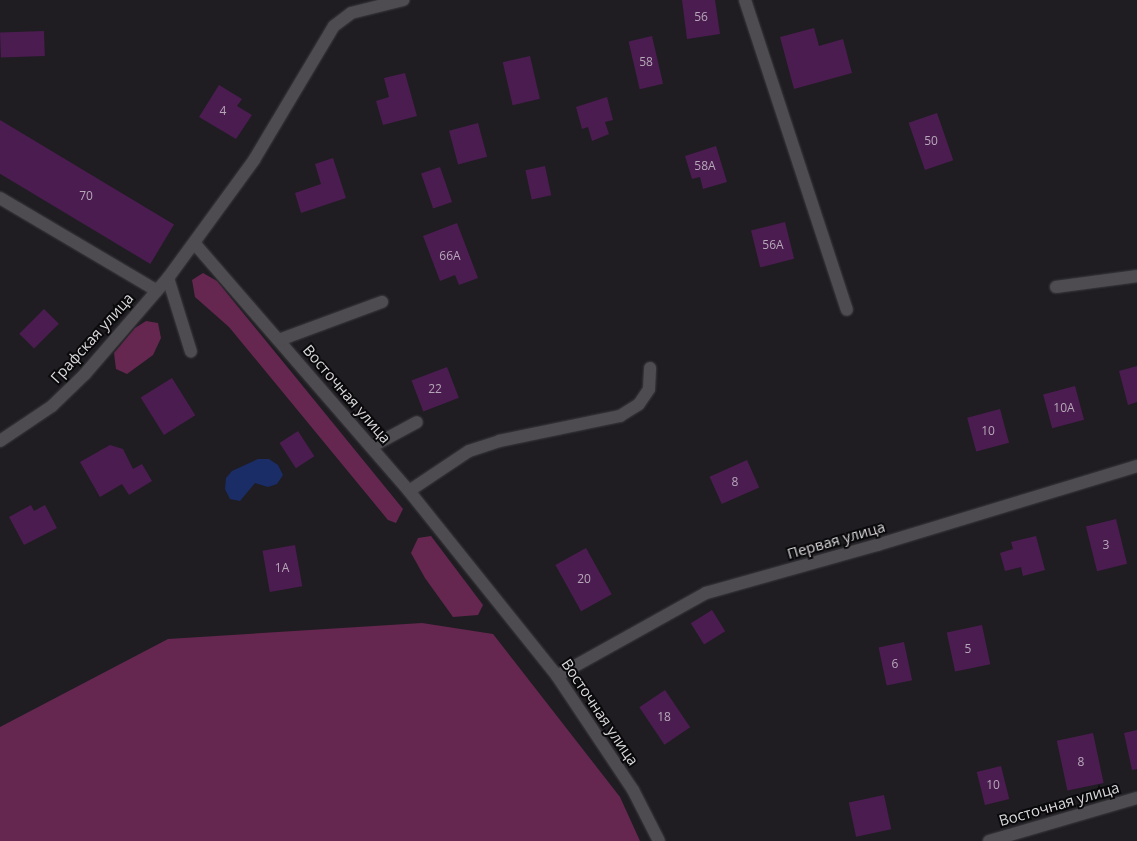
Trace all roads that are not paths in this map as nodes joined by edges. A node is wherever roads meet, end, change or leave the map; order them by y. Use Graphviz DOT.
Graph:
graph roads {
  1 [pos="403,0"];
  2 [pos="744,0"];
  3 [pos="0,198"];
  4 [pos="195,244"];
  5 [pos="1137,276"];
  6 [pos="168,278"];
  7 [pos="1056,287"];
  8 [pos="157,291"];
  9 [pos="382,302"];
  10 [pos="847,310"];
  11 [pos="278,340"];
  12 [pos="191,352"];
  13 [pos="650,368"];
  14 [pos="417,422"];
  15 [pos="0,441"];
  16 [pos="371,447"];
  17 [pos="1137,466"];
  18 [pos="410,491"];
  19 [pos="557,676"];
  20 [pos="1137,798"];
  21 [pos="659,841"];
  22 [pos="990,841"];
  1 -- 4 [label="street"];
  2 -- 10 [label="street"];
  3 -- 8 [label="street"];
  4 -- 6 [label="street, Графская улица"];
  4 -- 11 [label="street, Восточная улица"];
  5 -- 7 [label="street"];
  6 -- 8 [label="street, Графская улица"];
  6 -- 12 [label="street"];
  8 -- 15 [label="street, Графская улица"];
  9 -- 11 [label="street"];
  11 -- 16 [label="street, Восточная улица"];
  13 -- 18 [label="street"];
  14 -- 16 [label="street"];
  16 -- 18 [label="street, Восточная улица"];
  17 -- 19 [label="street, Первая улица"];
  18 -- 19 [label="street, Восточная улица"];
  19 -- 21 [label="street, Восточная улица"];
  20 -- 22 [label="street, Восточная улица"];
}
